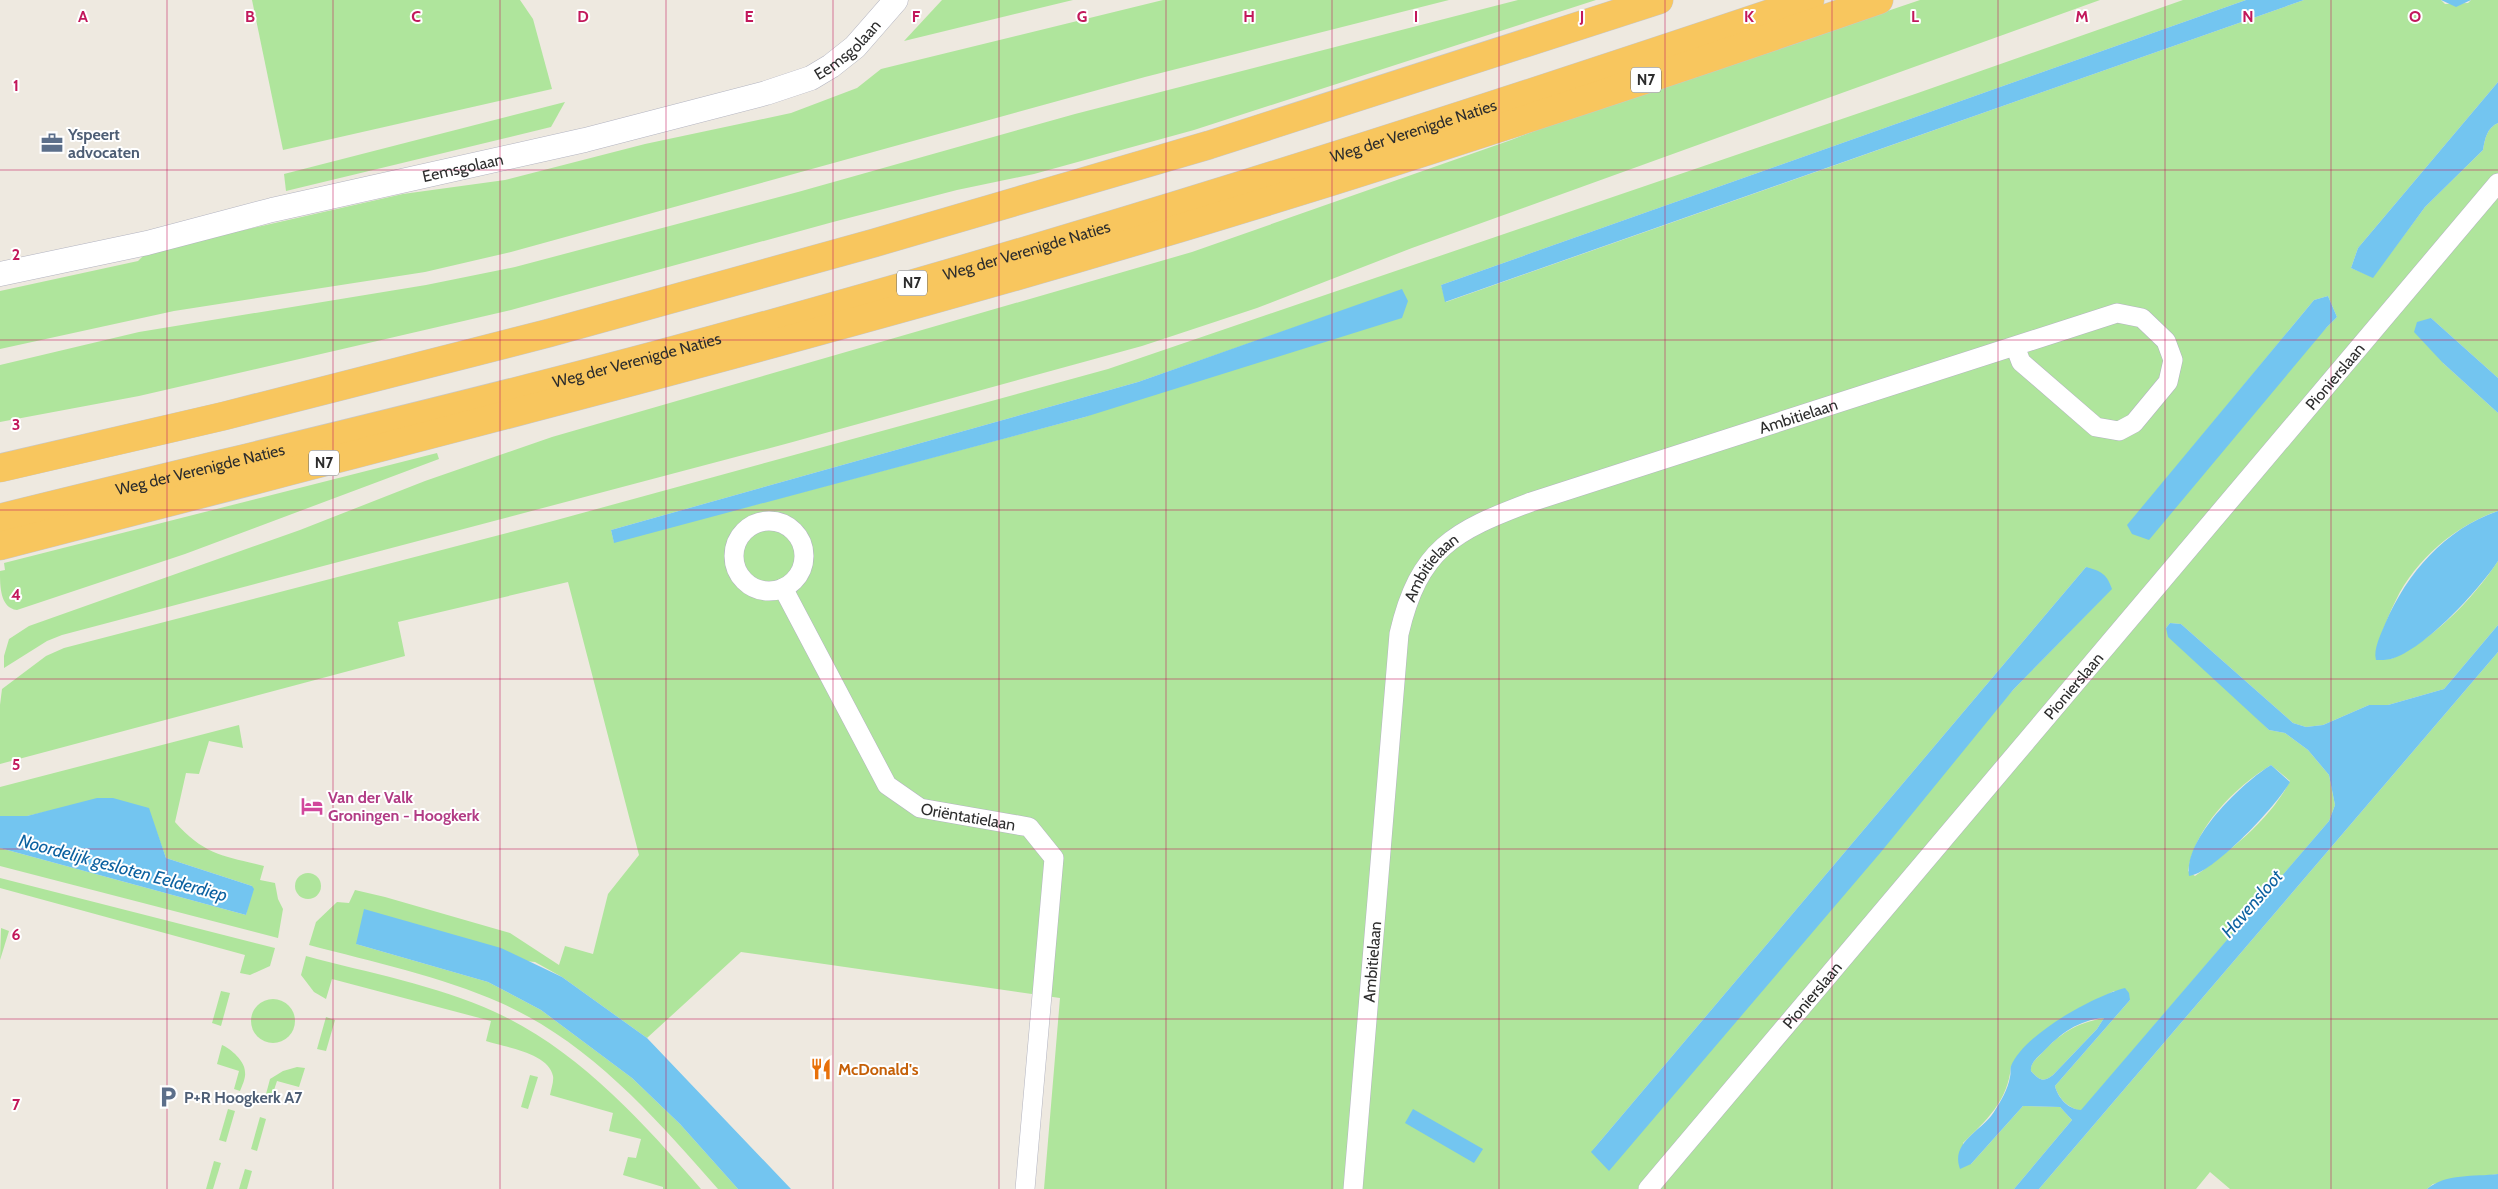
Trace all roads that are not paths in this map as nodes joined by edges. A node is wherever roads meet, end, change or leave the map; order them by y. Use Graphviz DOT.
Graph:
graph roads {
  1 [pos="896,0"];
  2 [pos="1659,0"];
  3 [pos="1810,0"];
  4 [pos="1879,0"];
  5 [pos="2498,183"];
  6 [pos="0,274"];
  7 [pos="2015,346"];
  8 [pos="0,468"];
  9 [pos="0,518"];
  10 [pos="1,546"];
  11 [pos="783,588"];
  12 [pos="1025,1189"];
  13 [pos="1353,1189"];
  14 [pos="1648,1189"];
  1 -- 6 [label="street, Eemsgolaan"];
  2 -- 8 [label="highway"];
  3 -- 9 [label="highway, Weg der Verenigde Naties / N7"];
  4 -- 10 [label="highway, N7"];
  5 -- 14 [label="street, Pionierslaan"];
  7 -- 7 [label="street, Ambitielaan"];
  7 -- 13 [label="street, Ambitielaan"];
  11 -- 12 [label="street, Oriëntatielaan"];
}
